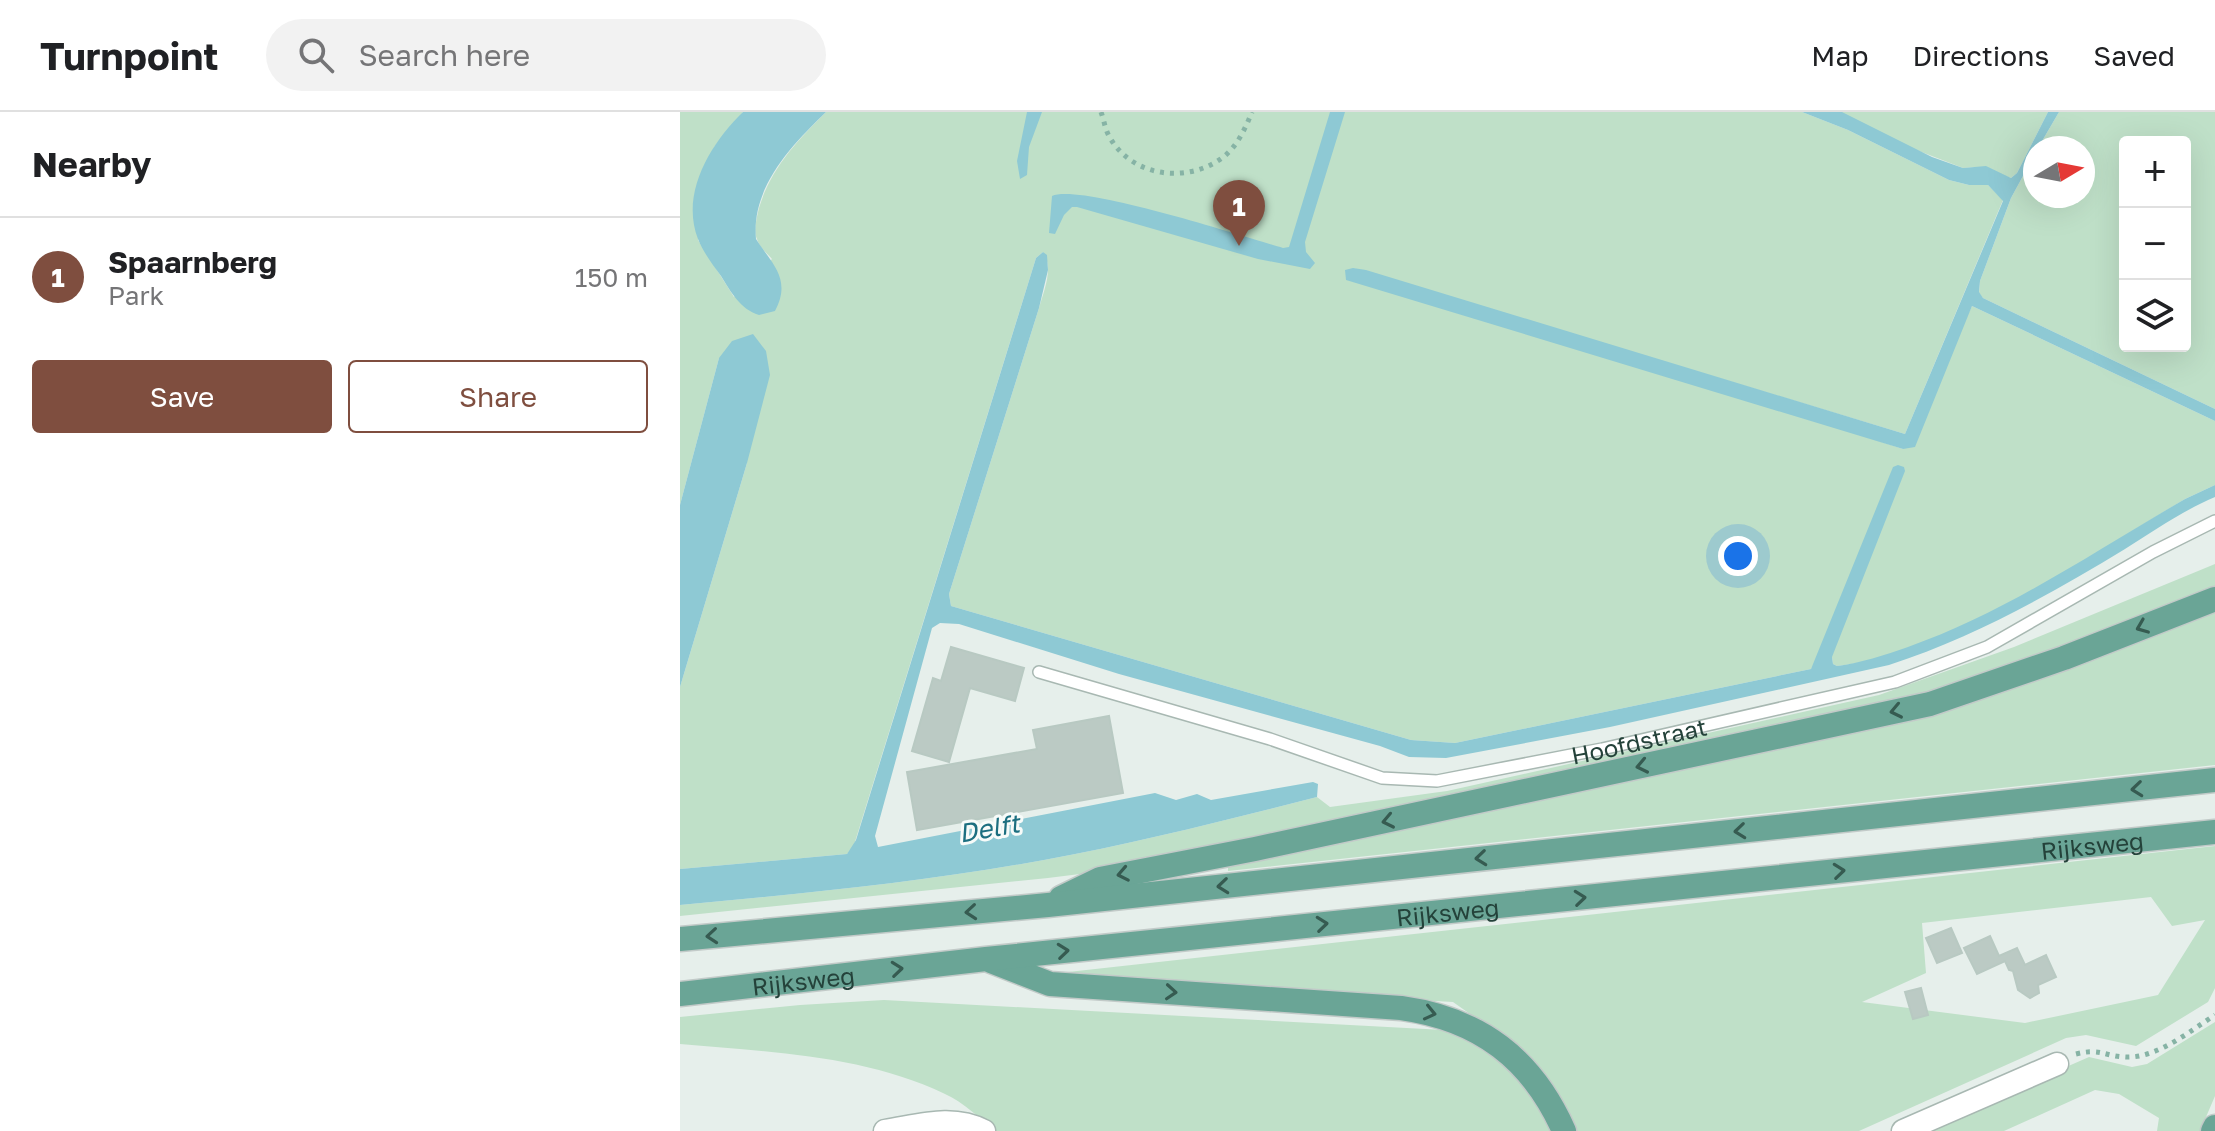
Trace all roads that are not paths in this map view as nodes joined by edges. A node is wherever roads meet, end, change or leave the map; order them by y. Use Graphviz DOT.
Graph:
graph roads {
  1 [pos="2215,521"];
  2 [pos="2215,599"];
  3 [pos="1039,672"];
  4 [pos="2215,780"];
  5 [pos="2215,832"];
  6 [pos="1048,905"];
  7 [pos="680,939"];
  8 [pos="986,959"];
  9 [pos="680,994"];
  10 [pos="2057,1064"];
  11 [pos="885,1131"];
  12 [pos="984,1131"];
  13 [pos="1564,1131"];
  14 [pos="1903,1131"];
  1 -- 3 [label="lane, Hoofdstraat"];
  2 -- 6 [label="main road, one-way"];
  4 -- 6 [label="main road, Rijksweg, one-way"];
  8 -- 5 [label="main road, Rijksweg, one-way"];
  6 -- 7 [label="main road, Rijksweg, one-way"];
  9 -- 8 [label="main road, Rijksweg, one-way"];
  8 -- 13 [label="main road, one-way"];
  10 -- 14 [label="street"];
  11 -- 12 [label="street"];
}
